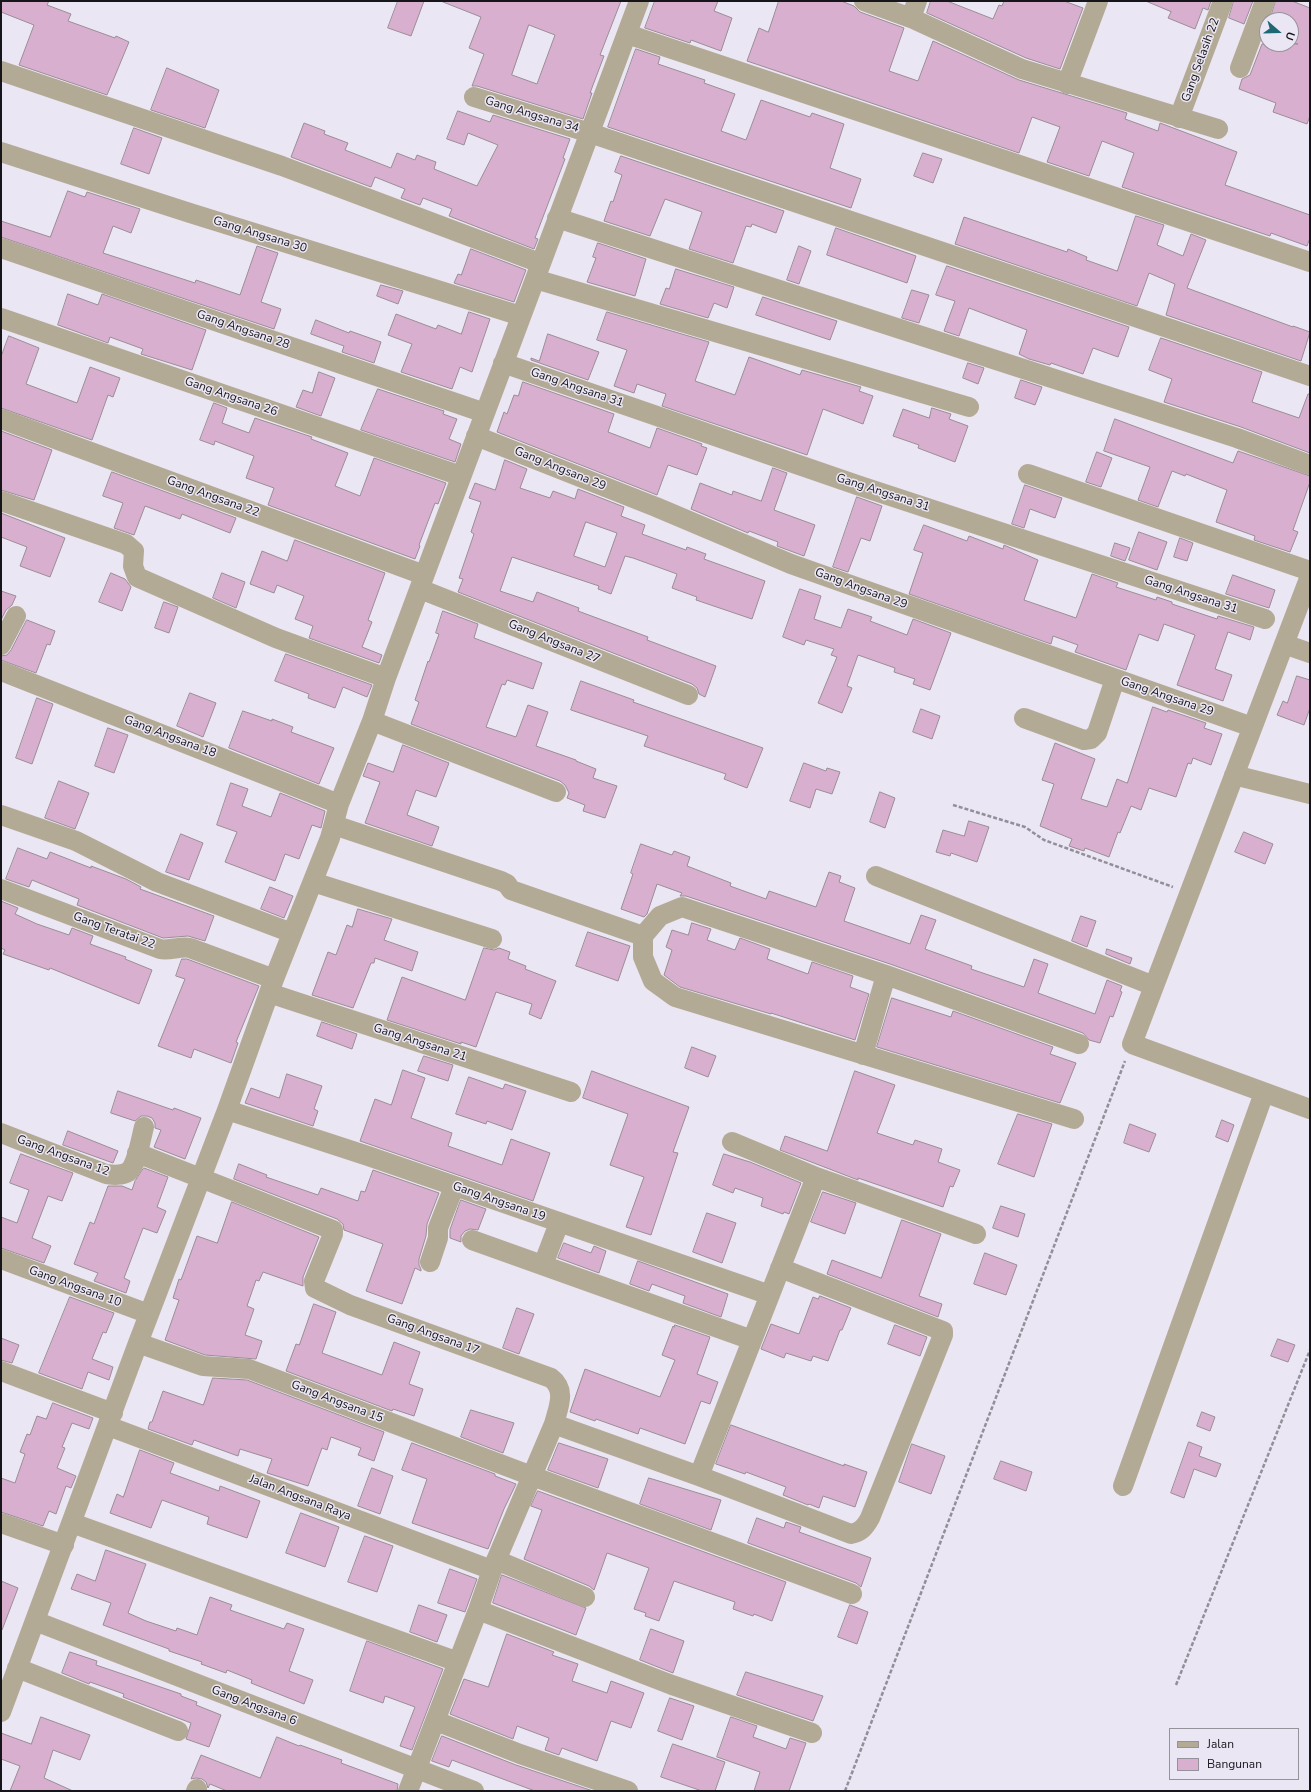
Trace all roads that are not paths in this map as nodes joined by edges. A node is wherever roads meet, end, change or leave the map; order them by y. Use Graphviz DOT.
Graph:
graph roads {
  1 [pos="639,1"];
  2 [pos="864,1"];
  3 [pos="1098,1"];
  4 [pos="1222,1"];
  5 [pos="1265,1"];
  6 [pos="914,10"];
  7 [pos="627,34"];
  8 [pos="1240,68"];
  9 [pos="1,71"];
  10 [pos="1067,84"];
  11 [pos="474,97"];
  12 [pos="1179,118"];
  13 [pos="1218,129"];
  14 [pos="590,133"];
  15 [pos="1,152"];
  16 [pos="558,218"];
  17 [pos="1,248"];
  18 [pos="1310,262"];
  19 [pos="538,271"];
  20 [pos="521,316"];
  21 [pos="1,318"];
  22 [pos="503,362"];
  23 [pos="1310,376"];
  24 [pos="969,407"];
  25 [pos="485,413"];
  26 [pos="1,419"];
  27 [pos="476,436"];
  28 [pos="1310,465"];
  29 [pos="1028,474"];
  30 [pos="461,476"];
  31 [pos="1,501"];
  32 [pos="1310,571"];
  33 [pos="1310,576"];
  34 [pos="422,582"];
  35 [pos="16,616"];
  36 [pos="1265,619"];
  37 [pos="1284,644"];
  38 [pos="1,645"];
  39 [pos="1310,652"];
  40 [pos="1,671"];
  41 [pos="386,678"];
  42 [pos="1115,679"];
  43 [pos="688,695"];
  44 [pos="1024,718"];
  45 [pos="372,721"];
  46 [pos="1252,727"];
  47 [pos="1234,775"];
  48 [pos="556,792"];
  49 [pos="1310,794"];
  50 [pos="339,804"];
  51 [pos="1,815"];
  52 [pos="332,831"];
  53 [pos="876,876"];
  54 [pos="312,882"];
  55 [pos="1,889"];
  56 [pos="292,933"];
  57 [pos="643,936"];
  58 [pos="492,939"];
  59 [pos="886,975"];
  60 [pos="271,986"];
  61 [pos="1154,986"];
  62 [pos="1079,1044"];
  63 [pos="863,1055"];
  64 [pos="572,1092"];
  65 [pos="1264,1093"];
  66 [pos="1310,1109"];
  67 [pos="227,1110"];
  68 [pos="1074,1119"];
  69 [pos="144,1127"];
  70 [pos="1,1133"];
  71 [pos="732,1142"];
  72 [pos="137,1153"];
  73 [pos="816,1177"];
  74 [pos="200,1178"];
  75 [pos="454,1186"];
  76 [pos="559,1222"];
  77 [pos="976,1234"];
  78 [pos="472,1240"];
  79 [pos="1,1259"];
  80 [pos="430,1262"];
  81 [pos="543,1265"];
  82 [pos="780,1268"];
  83 [pos="770,1295"];
  84 [pos="149,1314"];
  85 [pos="752,1340"];
  86 [pos="138,1343"];
  87 [pos="1,1371"];
  88 [pos="110,1420"];
  89 [pos="554,1424"];
  90 [pos="532,1476"];
  91 [pos="699,1476"];
  92 [pos="1123,1486"];
  93 [pos="72,1522"];
  94 [pos="1,1523"];
  95 [pos="64,1545"];
  96 [pos="494,1565"];
  97 [pos="852,1594"];
  98 [pos="585,1597"];
  99 [pos="478,1610"];
  100 [pos="35,1621"];
  101 [pos="458,1662"];
  102 [pos="17,1668"];
  103 [pos="1,1712"];
  104 [pos="436,1721"];
  105 [pos="178,1731"];
  106 [pos="812,1732"];
  107 [pos="417,1769"];
  108 [pos="408,1791"];
  109 [pos="474,1791"];
  110 [pos="628,1791"];
  1 -- 7 [label="street"];
  2 -- 6 [label="street"];
  3 -- 10 [label="street"];
  4 -- 12 [label="street, Gang Selasih 22"];
  5 -- 8 [label="street"];
  6 -- 10 [label="street"];
  7 -- 14 [label="street"];
  7 -- 18 [label="street"];
  9 -- 19 [label="street"];
  10 -- 12 [label="street"];
  11 -- 14 [label="street, Gang Angsana 34"];
  12 -- 13 [label="street"];
  14 -- 16 [label="street"];
  14 -- 23 [label="street, Gang Angsana 34"];
  15 -- 20 [label="street, Gang Angsana 30"];
  16 -- 19 [label="street"];
  16 -- 28 [label="street"];
  17 -- 25 [label="street, Gang Angsana 28"];
  19 -- 20 [label="street"];
  19 -- 24 [label="street"];
  20 -- 22 [label="street"];
  21 -- 30 [label="street, Gang Angsana 26"];
  22 -- 25 [label="street"];
  22 -- 36 [label="street, Gang Angsana 31"];
  25 -- 27 [label="street"];
  26 -- 34 [label="street, Gang Angsana 22"];
  27 -- 30 [label="street"];
  27 -- 42 [label="street, Gang Angsana 29"];
  29 -- 32 [label="street"];
  30 -- 34 [label="street"];
  31 -- 41 [label="street"];
  33 -- 37 [label="street"];
  34 -- 41 [label="street"];
  34 -- 43 [label="street, Gang Angsana 27"];
  35 -- 38 [label="street"];
  37 -- 39 [label="street"];
  37 -- 46 [label="street"];
  40 -- 50 [label="street, Gang Angsana 18"];
  41 -- 45 [label="street"];
  42 -- 44 [label="street"];
  42 -- 46 [label="street, Gang Angsana 29"];
  45 -- 48 [label="street"];
  45 -- 50 [label="street"];
  46 -- 47 [label="street"];
  47 -- 49 [label="street"];
  47 -- 61 [label="street"];
  50 -- 52 [label="street"];
  51 -- 56 [label="street"];
  52 -- 54 [label="street"];
  52 -- 57 [label="street"];
  53 -- 61 [label="street"];
  54 -- 56 [label="street"];
  54 -- 58 [label="street"];
  55 -- 60 [label="street, Gang Teratai 22"];
  56 -- 60 [label="street"];
  57 -- 59 [label="street"];
  57 -- 63 [label="street"];
  59 -- 62 [label="street"];
  59 -- 63 [label="street"];
  60 -- 64 [label="street, Gang Angsana 21"];
  60 -- 67 [label="street"];
  61 -- 65 [label="street"];
  63 -- 68 [label="street"];
  65 -- 66 [label="street"];
  65 -- 92 [label="street"];
  67 -- 74 [label="street"];
  67 -- 75 [label="street, Gang Angsana 19"];
  69 -- 72 [label="street, Gang Angsana 12"];
  70 -- 72 [label="street, Gang Angsana 12"];
  71 -- 73 [label="street"];
  72 -- 74 [label="street"];
  73 -- 77 [label="street"];
  73 -- 82 [label="street"];
  74 -- 84 [label="street"];
  74 -- 89 [label="street, Gang Angsana 17"];
  75 -- 76 [label="street, Gang Angsana 19"];
  75 -- 80 [label="street"];
  76 -- 81 [label="street"];
  76 -- 83 [label="street, Gang Angsana 19"];
  78 -- 81 [label="street"];
  79 -- 84 [label="street, Gang Angsana 10"];
  81 -- 85 [label="street"];
  82 -- 83 [label="street"];
  82 -- 91 [label="street"];
  83 -- 85 [label="street"];
  84 -- 86 [label="street"];
  85 -- 91 [label="street"];
  86 -- 88 [label="street"];
  86 -- 90 [label="street, Gang Angsana 15"];
  87 -- 88 [label="street, Jalan Angsana Raya"];
  88 -- 93 [label="street"];
  88 -- 96 [label="street, Jalan Angsana Raya"];
  89 -- 90 [label="street"];
  89 -- 91 [label="street"];
  90 -- 96 [label="street"];
  90 -- 97 [label="street, Gang Angsana 15"];
  93 -- 95 [label="street"];
  93 -- 101 [label="street"];
  94 -- 95 [label="street"];
  95 -- 100 [label="street"];
  96 -- 98 [label="street, Jalan Angsana Raya"];
  96 -- 99 [label="street"];
  99 -- 101 [label="street"];
  99 -- 106 [label="street"];
  100 -- 102 [label="street"];
  100 -- 107 [label="street, Gang Angsana 6"];
  101 -- 104 [label="street"];
  102 -- 103 [label="street"];
  102 -- 105 [label="street"];
  104 -- 107 [label="street"];
  104 -- 110 [label="street"];
  107 -- 108 [label="street"];
  107 -- 109 [label="street, Gang Angsana 6"];
}
